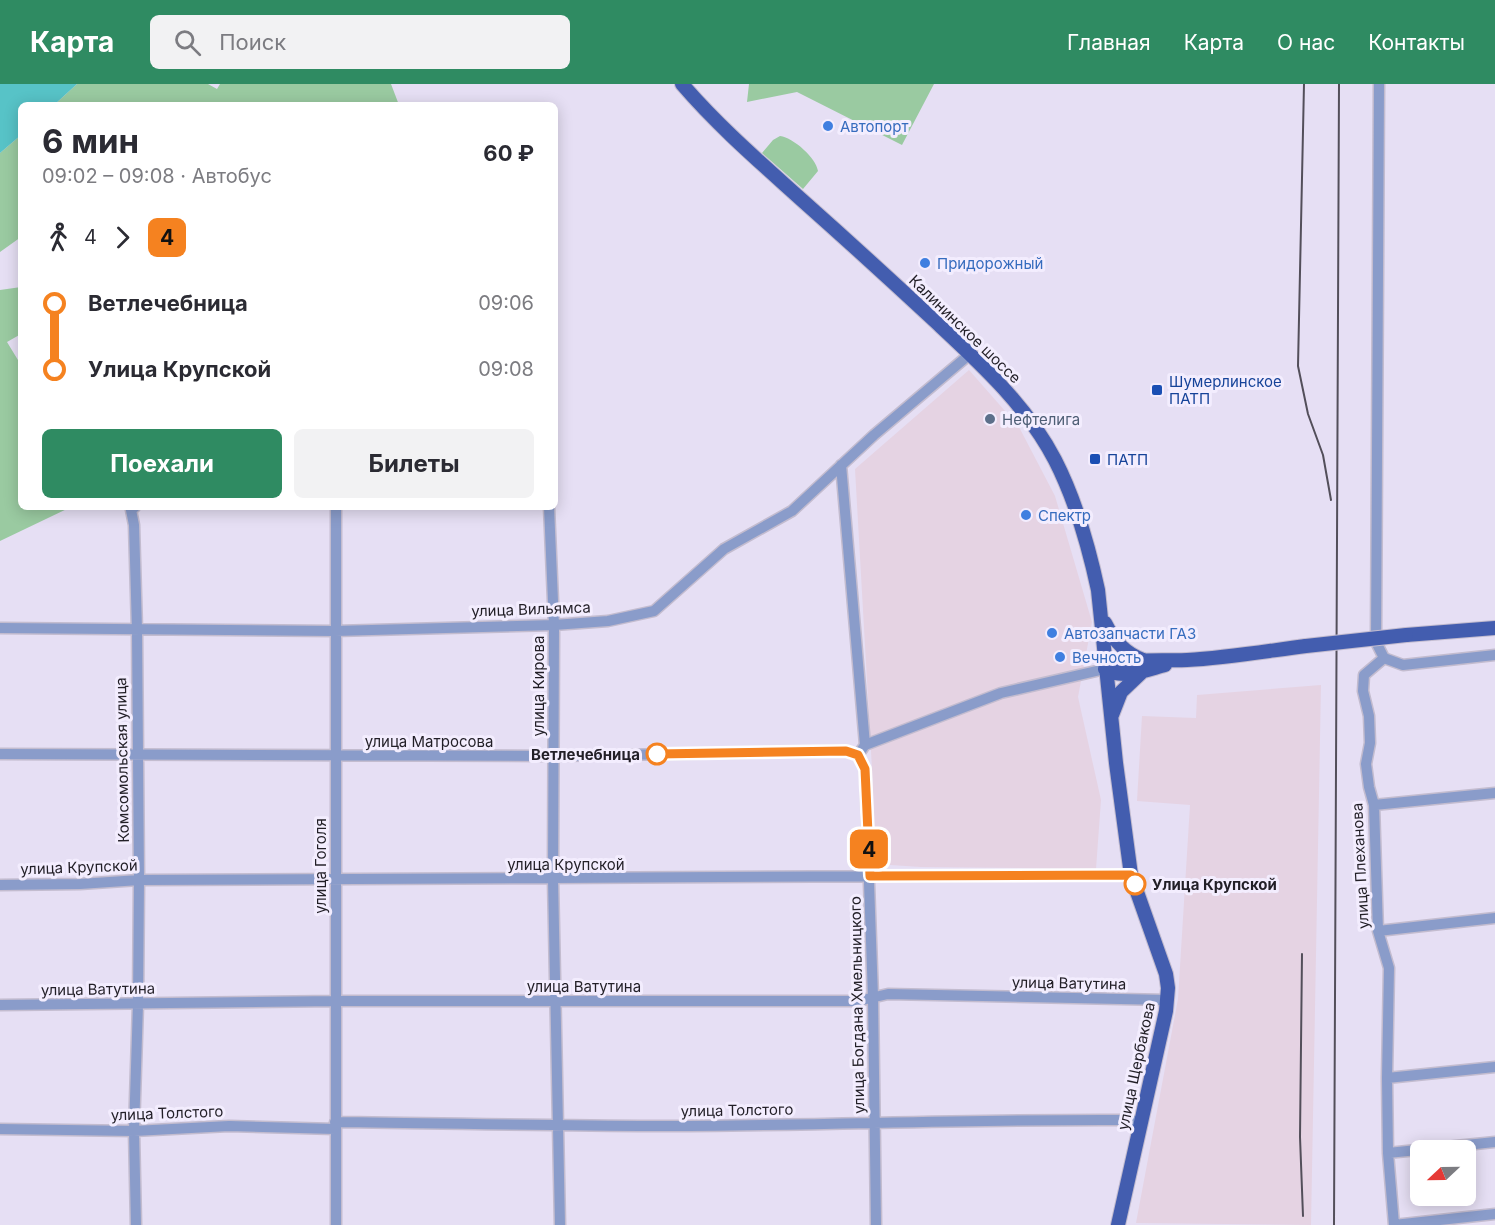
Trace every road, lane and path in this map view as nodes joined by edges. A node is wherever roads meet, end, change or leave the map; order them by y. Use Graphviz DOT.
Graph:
graph roads {
  1 [pos="682,84"];
  2 [pos="1379,84"];
  3 [pos="970,354"];
  4 [pos="841,465"];
  5 [pos="133,510"];
  6 [pos="336,510"];
  7 [pos="549,510"];
  8 [pos="1101,613"];
  9 [pos="554,624"];
  10 [pos="0,628"];
  11 [pos="1495,628"];
  12 [pos="137,630"];
  13 [pos="335,631"];
  14 [pos="1495,655"];
  15 [pos="1384,658"];
  16 [pos="1145,665"];
  17 [pos="1105,669"];
  18 [pos="1111,723"];
  19 [pos="865,745"];
  20 [pos="0,754"];
  21 [pos="137,755"];
  22 [pos="858,755"];
  23 [pos="335,756"];
  24 [pos="553,756"];
  25 [pos="1495,793"];
  26 [pos="1374,805"];
  27 [pos="1131,875"];
  28 [pos="870,876"];
  29 [pos="139,879"];
  30 [pos="335,879"];
  31 [pos="554,879"];
  32 [pos="0,885"];
  33 [pos="1495,918"];
  34 [pos="1378,931"];
  35 [pos="873,997"];
  36 [pos="1167,1000"];
  37 [pos="335,1001"];
  38 [pos="556,1001"];
  39 [pos="138,1004"];
  40 [pos="0,1005"];
  41 [pos="1495,1067"];
  42 [pos="1387,1078"];
  43 [pos="1140,1122"];
  44 [pos="873,1123"];
  45 [pos="559,1124"];
  46 [pos="335,1126"];
  47 [pos="0,1129"];
  48 [pos="134,1131"];
  49 [pos="1495,1142"];
  50 [pos="1388,1153"];
  51 [pos="1495,1214"];
  52 [pos="136,1225"];
  53 [pos="336,1225"];
  54 [pos="560,1225"];
  55 [pos="876,1225"];
  56 [pos="1118,1225"];
  57 [pos="1394,1225"];
  1 -- 3 [label="main road, Калининское шоссе"];
  2 -- 15 [label="street"];
  3 -- 4 [label="street, улица Вильямса"];
  3 -- 8 [label="main road, Калининское шоссе"];
  4 -- 9 [label="street, улица Вильямса"];
  4 -- 19 [label="street"];
  5 -- 12 [label="street, Комсомольская улица"];
  6 -- 13 [label="street, улица Гоголя"];
  7 -- 9 [label="street, улица Кирова"];
  8 -- 16 [label="main road"];
  8 -- 17 [label="main road, Калининское шоссе"];
  9 -- 13 [label="street, улица Вильямса"];
  9 -- 24 [label="street, улица Кирова"];
  10 -- 12 [label="street, улица Вильямса"];
  11 -- 16 [label="main road, bridge"];
  12 -- 13 [label="street, улица Вильямса"];
  12 -- 21 [label="street, Комсомольская улица"];
  13 -- 23 [label="street, улица Гоголя"];
  14 -- 15 [label="street"];
  15 -- 26 [label="street, улица Плеханова"];
  16 -- 17 [label="main road"];
  16 -- 18 [label="main road"];
  17 -- 18 [label="main road, улица Щербакова"];
  17 -- 19 [label="street"];
  18 -- 27 [label="main road, улица Щербакова"];
  19 -- 22 [label="street"];
  20 -- 21 [label="street, улица Матросова"];
  21 -- 23 [label="street, улица Матросова"];
  21 -- 29 [label="street, Комсомольская улица"];
  22 -- 24 [label="street, улица Матросова"];
  22 -- 28 [label="street, улица Богдана Хмельницкого"];
  23 -- 24 [label="street, улица Матросова"];
  23 -- 30 [label="street, улица Гоголя"];
  24 -- 31 [label="street, улица Кирова"];
  25 -- 26 [label="street"];
  26 -- 34 [label="street, улица Плеханова"];
  27 -- 28 [label="street, улица Крупской"];
  27 -- 36 [label="main road, улица Щербакова"];
  28 -- 31 [label="street, улица Крупской"];
  28 -- 35 [label="street, улица Богдана Хмельницкого"];
  29 -- 30 [label="street, улица Крупской"];
  29 -- 32 [label="street, улица Крупской"];
  29 -- 39 [label="street, Комсомольская улица"];
  30 -- 31 [label="street, улица Крупской"];
  30 -- 37 [label="street, улица Гоголя"];
  31 -- 38 [label="street, улица Кирова"];
  33 -- 34 [label="street"];
  34 -- 42 [label="street, улица Плеханова"];
  35 -- 36 [label="street, улица Ватутина"];
  35 -- 38 [label="street, улица Ватутина"];
  35 -- 44 [label="street, улица Богдана Хмельницкого"];
  36 -- 43 [label="main road, улица Щербакова"];
  37 -- 38 [label="street, улица Ватутина"];
  37 -- 39 [label="street, улица Ватутина"];
  37 -- 46 [label="street, улица Гоголя"];
  38 -- 45 [label="street, улица Кирова"];
  39 -- 40 [label="street, улица Ватутина"];
  39 -- 48 [label="street, Комсомольская улица"];
  41 -- 42 [label="street"];
  42 -- 50 [label="street, улица Плеханова"];
  43 -- 44 [label="street, улица Толстого"];
  43 -- 56 [label="main road, улица Щербакова"];
  44 -- 45 [label="street, улица Толстого"];
  44 -- 55 [label="street, улица Богдана Хмельницкого"];
  45 -- 46 [label="street, улица Толстого"];
  45 -- 54 [label="street, улица Кирова"];
  46 -- 48 [label="street, улица Толстого"];
  46 -- 53 [label="street, улица Гоголя"];
  47 -- 48 [label="street, улица Толстого"];
  48 -- 52 [label="street, Комсомольская улица"];
  49 -- 50 [label="street"];
  50 -- 57 [label="street, улица Плеханова"];
  51 -- 57 [label="street"];
}
